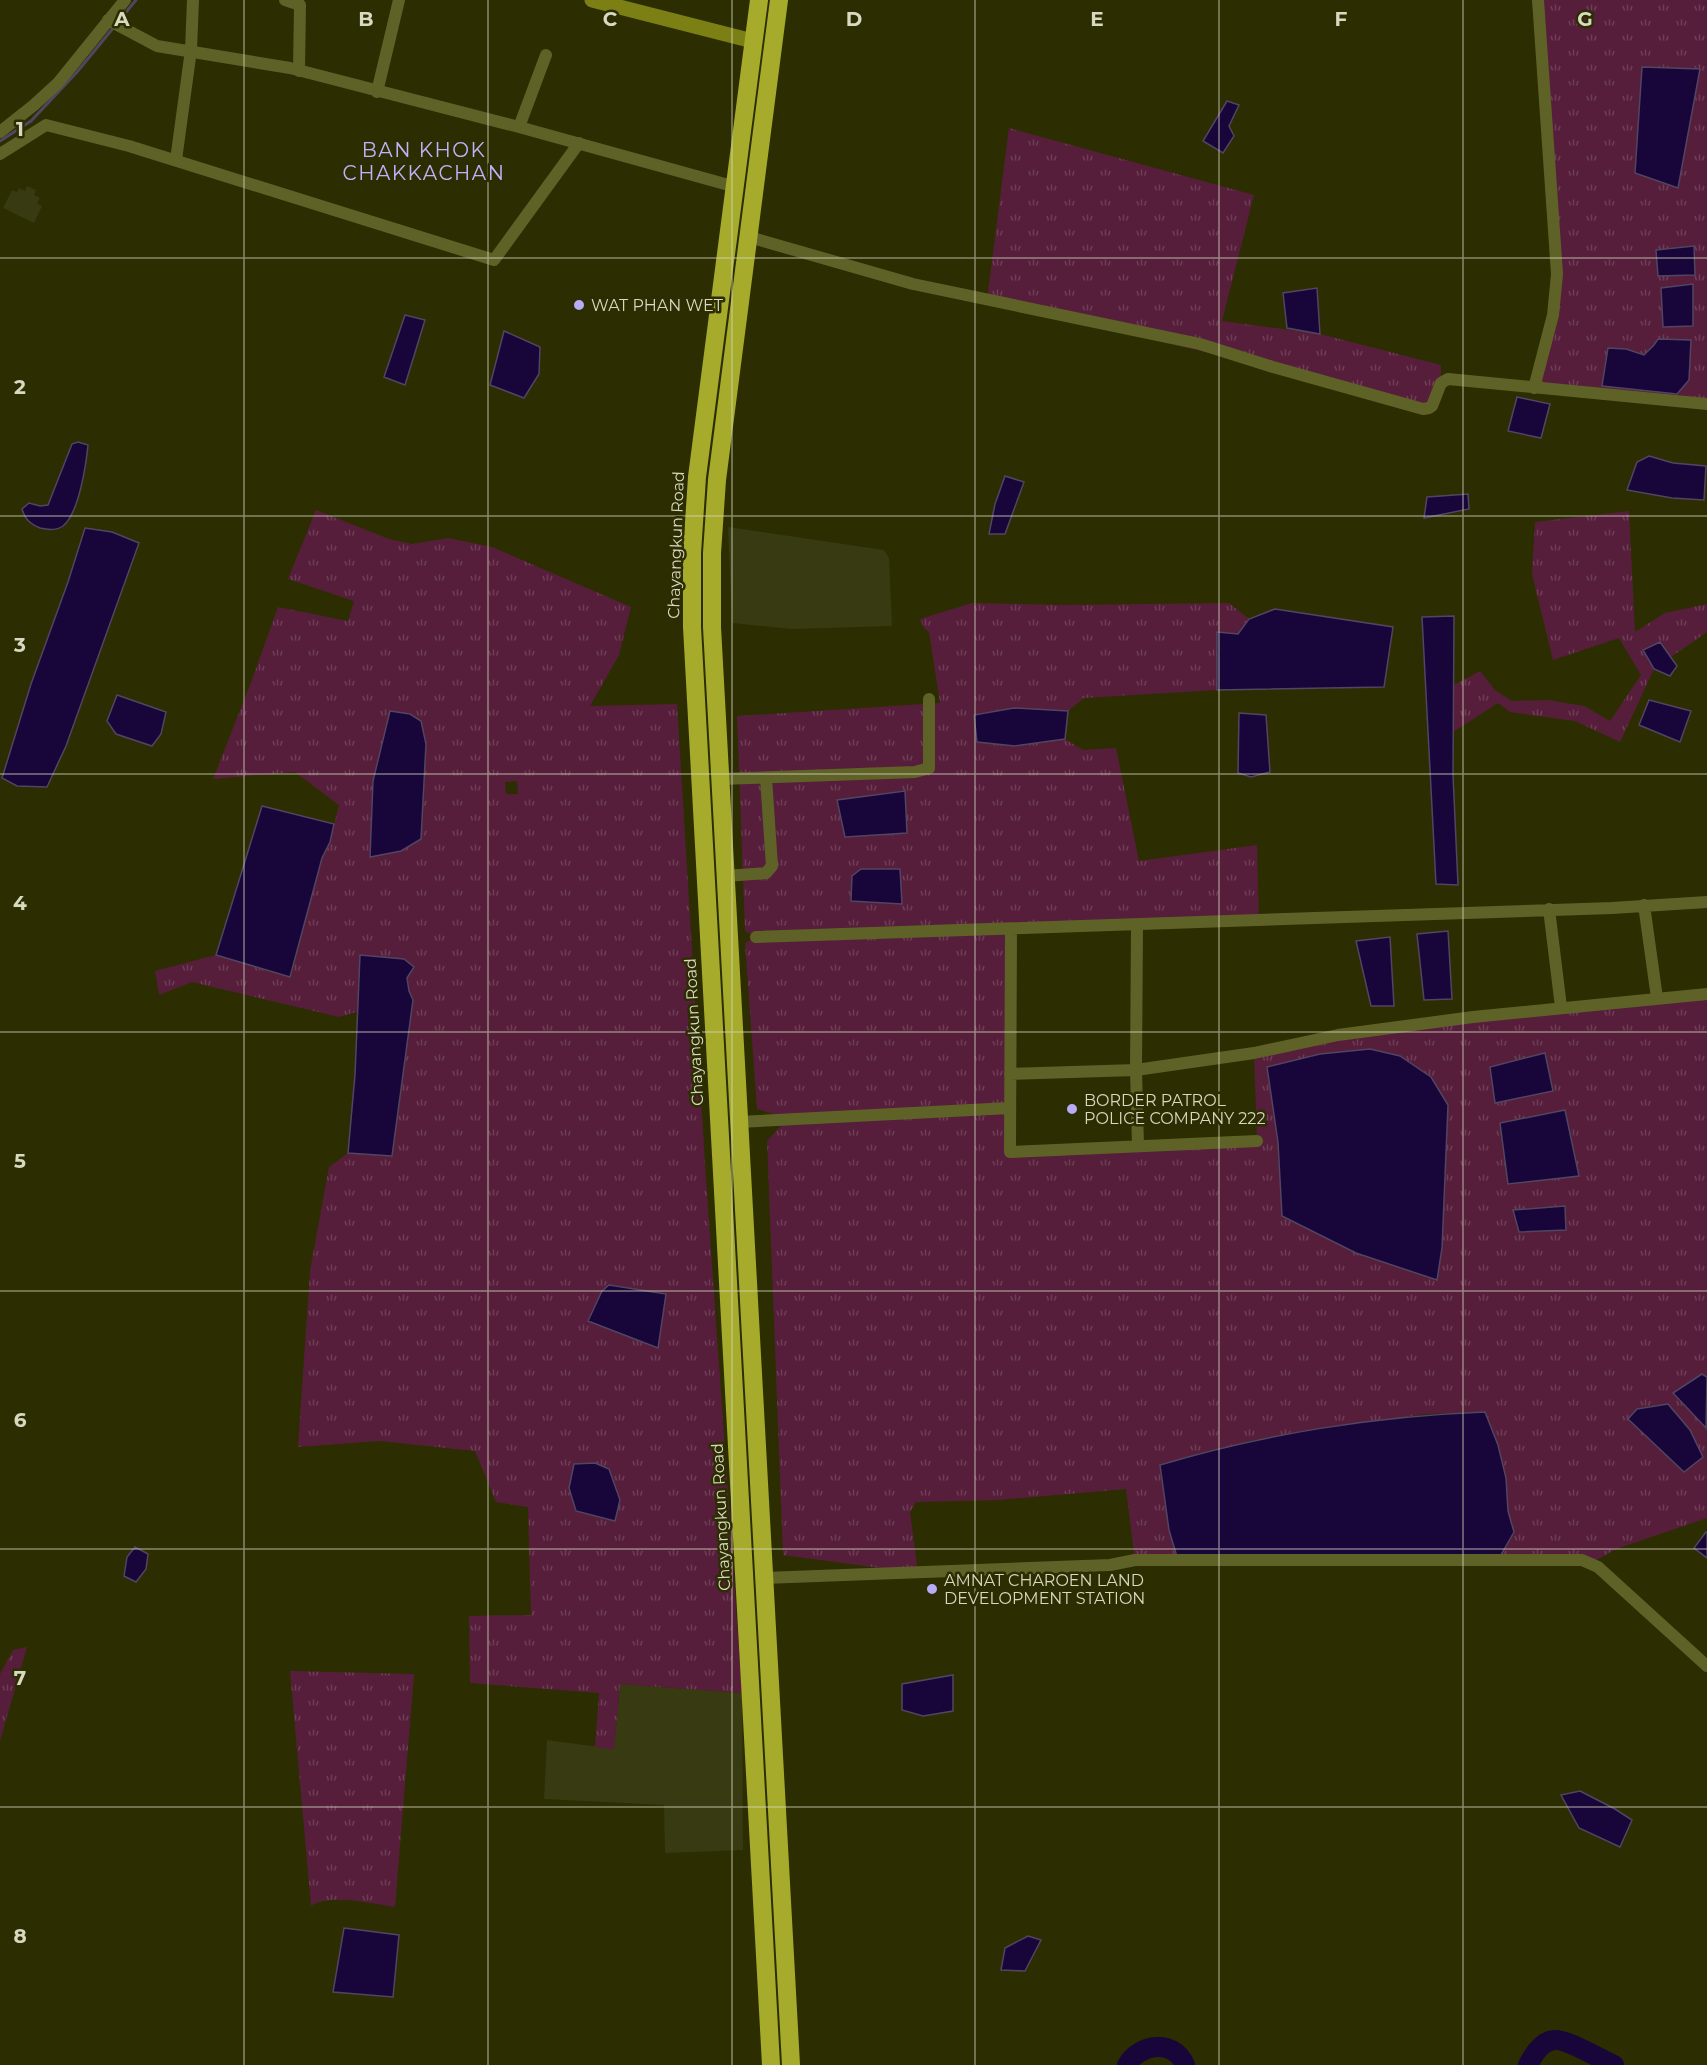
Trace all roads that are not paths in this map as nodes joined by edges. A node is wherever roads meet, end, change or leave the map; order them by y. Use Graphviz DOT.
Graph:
graph roads {
  1 [pos="125,0"];
  2 [pos="193,0"];
  3 [pos="285,0"];
  4 [pos="399,0"];
  5 [pos="592,0"];
  6 [pos="759,0"];
  7 [pos="778,0"];
  8 [pos="1538,0"];
  9 [pos="114,23"];
  10 [pos="754,40"];
  11 [pos="190,50"];
  12 [pos="546,55"];
  13 [pos="299,71"];
  14 [pos="377,92"];
  15 [pos="519,127"];
  16 [pos="3,128"];
  17 [pos="579,143"];
  18 [pos="0,154"];
  19 [pos="176,160"];
  20 [pos="735,184"];
  21 [pos="749,237"];
  22 [pos="1534,388"];
  23 [pos="1707,404"];
  24 [pos="928,699"];
  25 [pos="766,778"];
  26 [pos="720,779"];
  27 [pos="725,876"];
  28 [pos="1707,902"];
  29 [pos="1644,905"];
  30 [pos="1549,909"];
  31 [pos="1137,925"];
  32 [pos="1011,929"];
  33 [pos="756,937"];
  34 [pos="1707,994"];
  35 [pos="1657,998"];
  36 [pos="1561,1007"];
  37 [pos="735,1063"];
  38 [pos="716,1064"];
  39 [pos="1136,1070"];
  40 [pos="1010,1074"];
  41 [pos="1010,1108"];
  42 [pos="739,1122"];
  43 [pos="1257,1141"];
  44 [pos="1138,1146"];
  45 [pos="764,1578"];
  46 [pos="1707,1666"];
  47 [pos="771,2065"];
  48 [pos="791,2065"];
  1 -- 9 [label="street"];
  2 -- 11 [label="street"];
  3 -- 13 [label="street"];
  4 -- 14 [label="street"];
  5 -- 10 [label="street"];
  6 -- 10 [label="highway, Chayangkun Road"];
  7 -- 21 [label="highway"];
  8 -- 22 [label="street"];
  9 -- 11 [label="street"];
  9 -- 16 [label="street"];
  10 -- 20 [label="highway, Chayangkun Road"];
  11 -- 13 [label="street"];
  11 -- 19 [label="street"];
  12 -- 15 [label="street"];
  13 -- 14 [label="street"];
  14 -- 15 [label="street"];
  15 -- 17 [label="street"];
  17 -- 19 [label="street"];
  17 -- 20 [label="street"];
  18 -- 19 [label="street"];
  20 -- 38 [label="highway, Chayangkun Road"];
  21 -- 22 [label="street"];
  21 -- 26 [label="highway"];
  22 -- 23 [label="street"];
  24 -- 25 [label="street"];
  25 -- 26 [label="street"];
  25 -- 27 [label="street"];
  26 -- 27 [label="highway"];
  27 -- 37 [label="highway"];
  28 -- 29 [label="street"];
  29 -- 30 [label="street"];
  29 -- 35 [label="street"];
  30 -- 31 [label="street"];
  30 -- 36 [label="street"];
  31 -- 32 [label="street"];
  31 -- 39 [label="street"];
  32 -- 33 [label="street"];
  32 -- 40 [label="street"];
  34 -- 35 [label="street"];
  35 -- 36 [label="street"];
  36 -- 39 [label="street"];
  37 -- 38 [label="highway"];
  37 -- 42 [label="highway"];
  38 -- 47 [label="highway, Chayangkun Road"];
  39 -- 40 [label="street"];
  39 -- 44 [label="street"];
  40 -- 41 [label="street"];
  41 -- 42 [label="street"];
  41 -- 44 [label="street"];
  42 -- 45 [label="highway"];
  43 -- 44 [label="street"];
  45 -- 46 [label="street"];
  45 -- 48 [label="highway"];
}
